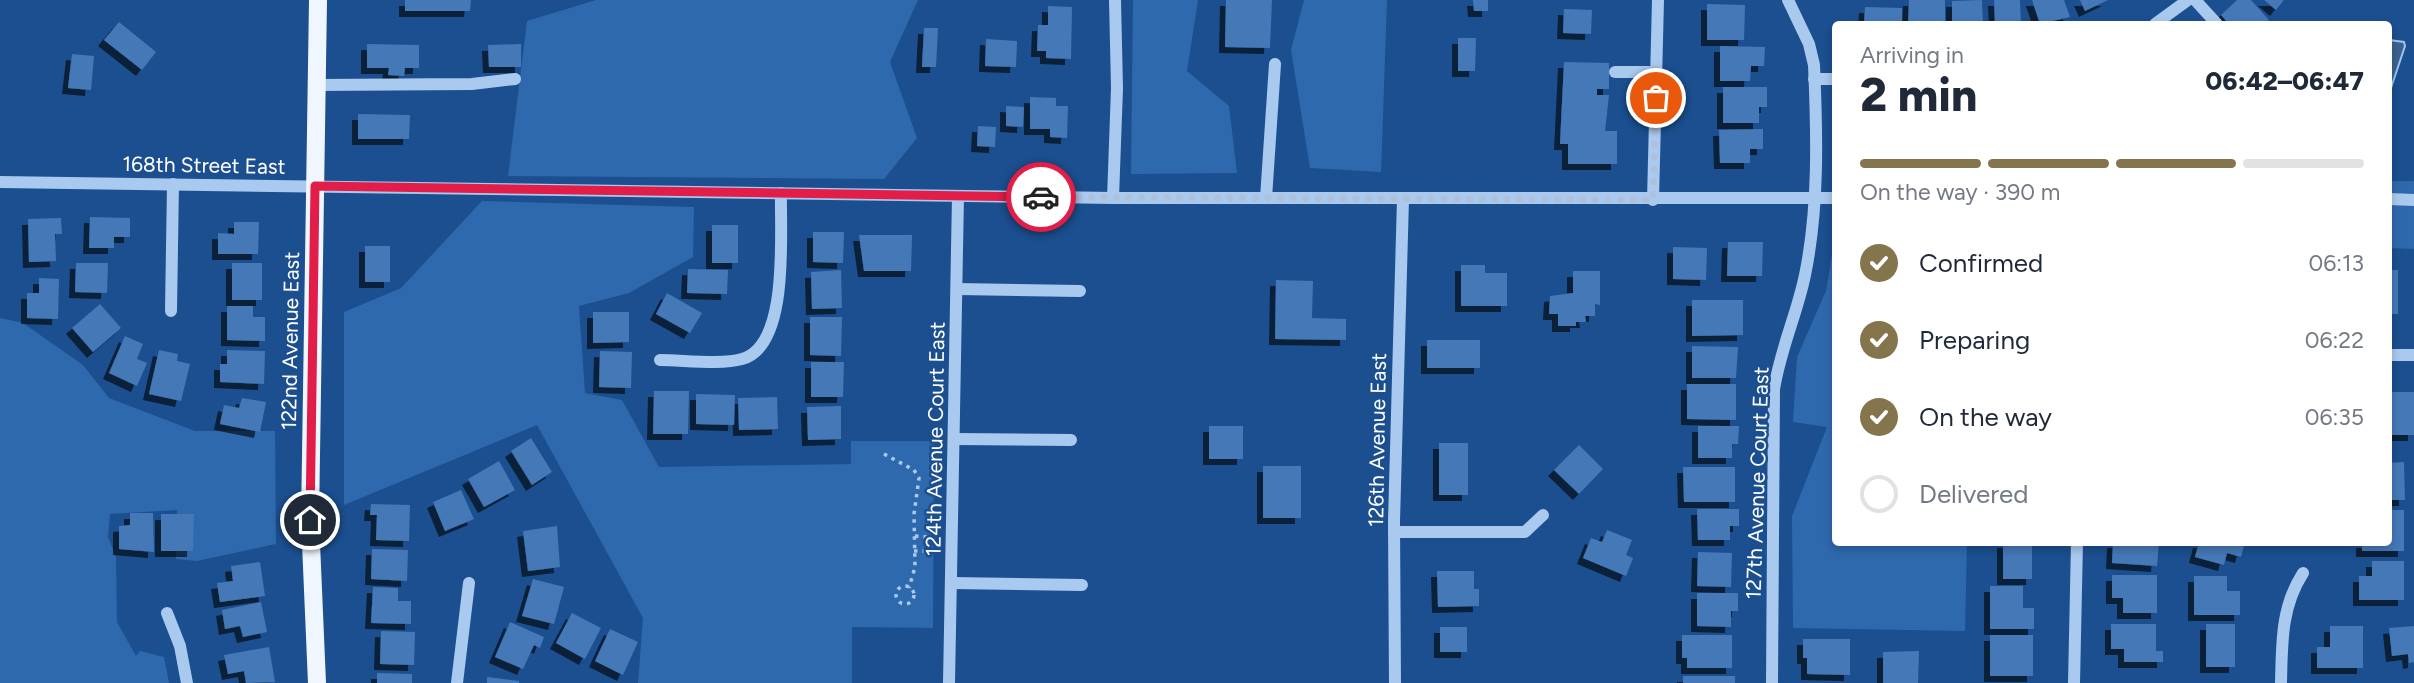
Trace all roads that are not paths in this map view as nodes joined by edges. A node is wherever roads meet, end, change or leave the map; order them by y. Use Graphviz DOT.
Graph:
graph roads {
  1 [pos="318,0"];
  2 [pos="1115,0"];
  3 [pos="1658,0"];
  4 [pos="1788,0"];
  5 [pos="2188,0"];
  6 [pos="2196,0"];
  7 [pos="2159,21"];
  8 [pos="2214,21"];
  9 [pos="1275,64"];
  10 [pos="1615,72"];
  11 [pos="1656,72"];
  12 [pos="515,79"];
  13 [pos="1814,79"];
  14 [pos="1832,79"];
  15 [pos="317,85"];
  16 [pos="0,182"];
  17 [pos="173,184"];
  18 [pos="315,186"];
  19 [pos="781,193"];
  20 [pos="958,196"];
  21 [pos="1113,198"];
  22 [pos="1266,198"];
  23 [pos="1814,198"];
  24 [pos="1832,198"];
  25 [pos="1403,199"];
  26 [pos="2392,199"];
  27 [pos="1653,200"];
  28 [pos="2414,200"];
  29 [pos="957,289"];
  30 [pos="1080,291"];
  31 [pos="171,311"];
  32 [pos="2392,355"];
  33 [pos="2414,355"];
  34 [pos="660,360"];
  35 [pos="954,439"];
  36 [pos="1070,440"];
  37 [pos="1543,515"];
  38 [pos="1394,532"];
  39 [pos="2077,546"];
  40 [pos="2303,573"];
  41 [pos="469,583"];
  42 [pos="951,583"];
  43 [pos="1082,585"];
  44 [pos="167,613"];
  45 [pos="187,683"];
  46 [pos="317,683"];
  47 [pos="457,683"];
  48 [pos="950,683"];
  49 [pos="1395,683"];
  50 [pos="1772,683"];
  51 [pos="2074,683"];
  52 [pos="2281,683"];
  1 -- 15 [label="main road, 122nd Avenue East"];
  2 -- 21 [label="street"];
  3 -- 11 [label="street"];
  4 -- 13 [label="street, 127th Avenue Court East"];
  5 -- 7 [label="street"];
  6 -- 8 [label="street"];
  9 -- 22 [label="street"];
  10 -- 11 [label="street"];
  11 -- 27 [label="street"];
  12 -- 15 [label="street"];
  13 -- 14 [label="street"];
  13 -- 23 [label="street, 127th Avenue Court East"];
  15 -- 18 [label="main road, 122nd Avenue East"];
  16 -- 17 [label="street, 168th Street East"];
  17 -- 18 [label="street, 168th Street East"];
  17 -- 31 [label="street"];
  18 -- 19 [label="street, 168th Street East"];
  18 -- 46 [label="main road, 122nd Avenue East"];
  19 -- 20 [label="street, 168th Street East"];
  19 -- 34 [label="street"];
  20 -- 21 [label="street, 168th Street East"];
  20 -- 29 [label="street, 124th Avenue Court East"];
  21 -- 22 [label="street, 168th Street East"];
  22 -- 25 [label="street, 168th Street East"];
  23 -- 24 [label="street, 168th Street East"];
  23 -- 27 [label="street, 168th Street East"];
  23 -- 50 [label="street, 127th Avenue Court East"];
  25 -- 27 [label="street, 168th Street East"];
  25 -- 38 [label="street, 126th Avenue East"];
  26 -- 28 [label="street"];
  29 -- 30 [label="street"];
  29 -- 35 [label="street, 124th Avenue Court East"];
  32 -- 33 [label="street"];
  35 -- 36 [label="street"];
  35 -- 42 [label="street, 124th Avenue Court East"];
  37 -- 38 [label="street"];
  38 -- 49 [label="street, 126th Avenue East"];
  39 -- 51 [label="street"];
  40 -- 52 [label="street"];
  41 -- 47 [label="street"];
  42 -- 43 [label="street"];
  42 -- 48 [label="street, 124th Avenue Court East"];
  44 -- 45 [label="street"];
}
